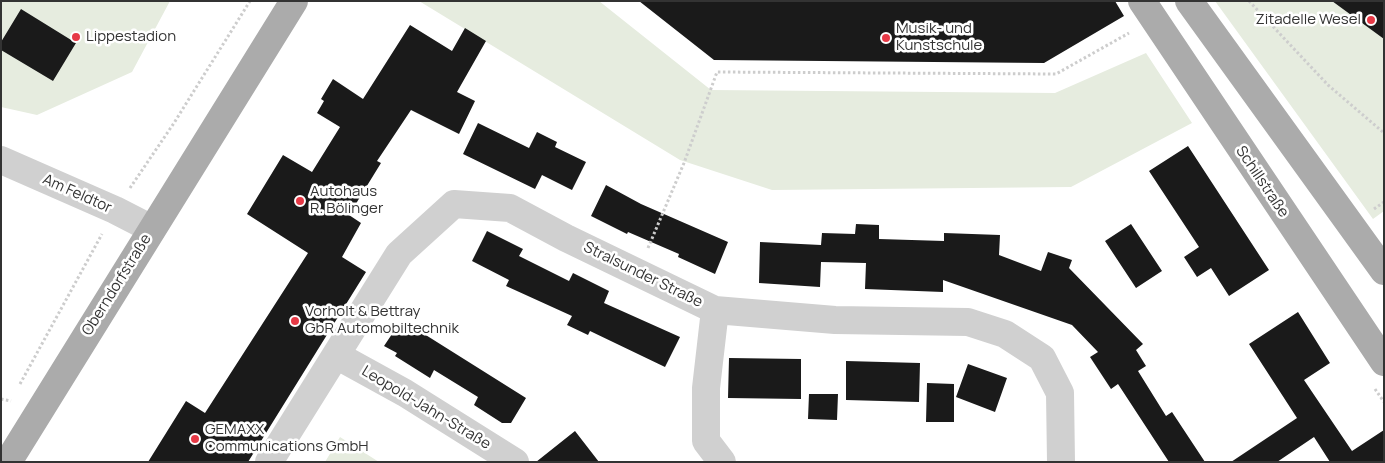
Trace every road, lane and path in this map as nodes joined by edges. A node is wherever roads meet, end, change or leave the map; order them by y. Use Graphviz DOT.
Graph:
graph roads {
  1 [pos="286,1"];
  2 [pos="294,1"];
  3 [pos="1189,1"];
  4 [pos="1249,1"];
  5 [pos="1148,10"];
  6 [pos="226,108"];
  7 [pos="1384,133"];
  8 [pos="1,160"];
  9 [pos="152,229"];
  10 [pos="1384,271"];
  11 [pos="636,272"];
  12 [pos="715,310"];
  13 [pos="336,354"];
  14 [pos="1384,362"];
  15 [pos="1,399"];
  16 [pos="11,401"];
  17 [pos="714,451"];
  18 [pos="8,462"];
  19 [pos="269,462"];
  20 [pos="515,462"];
  21 [pos="1061,462"];
  1 -- 6 [label="main road, Oberndorfstraße"];
  2 -- 6 [label="main road, Oberndorfstraße"];
  3 -- 10 [label="main road"];
  4 -- 7 [label="path"];
  5 -- 11 [label="path"];
  5 -- 14 [label="main road, Schillstraße"];
  6 -- 9 [label="main road, Oberndorfstraße"];
  8 -- 9 [label="street, Am Feldtor"];
  9 -- 18 [label="main road, Oberndorfstraße"];
  11 -- 12 [label="street, Stralsunder Straße"];
  11 -- 13 [label="street, Stralsunder Straße"];
  12 -- 17 [label="street"];
  12 -- 21 [label="street, Stralsunder Straße"];
  13 -- 19 [label="street, Stralsunder Straße"];
  13 -- 20 [label="street, Leopold-Jahn-Straße"];
  15 -- 16 [label="path"];
}
